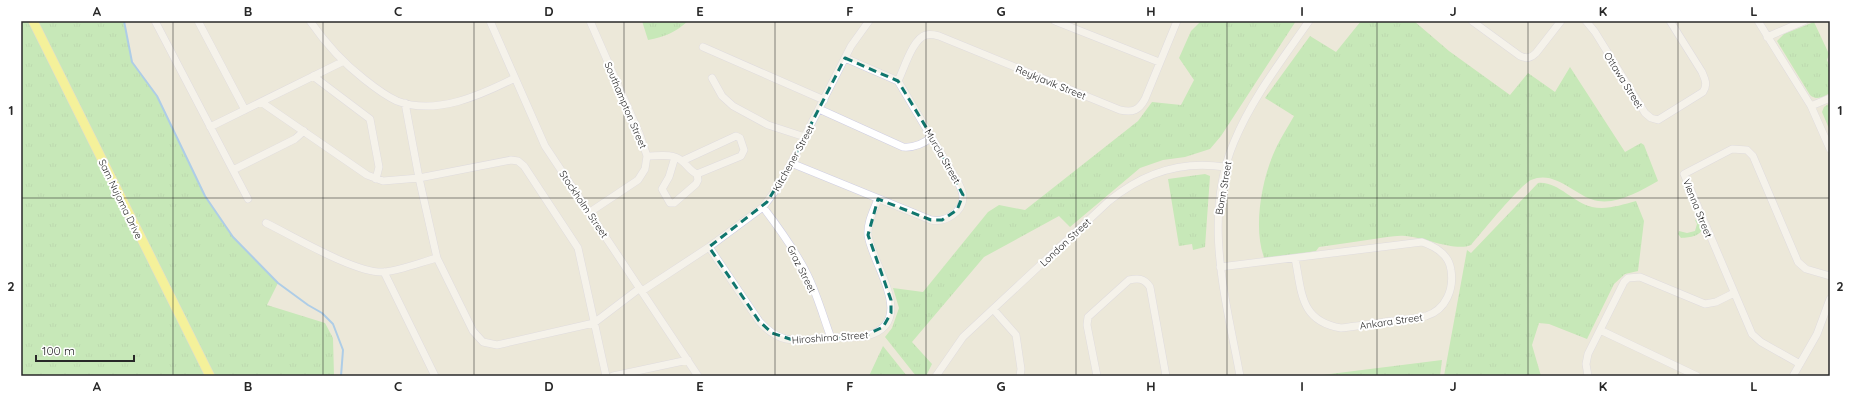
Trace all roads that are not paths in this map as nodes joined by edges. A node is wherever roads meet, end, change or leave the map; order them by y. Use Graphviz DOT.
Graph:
graph roads {
  1 [pos="32,21"];
  2 [pos="155,21"];
  3 [pos="198,21"];
  4 [pos="310,21"];
  5 [pos="490,21"];
  6 [pos="590,21"];
  7 [pos="869,21"];
  8 [pos="1055,21"];
  9 [pos="1177,21"];
  10 [pos="1309,21"];
  11 [pos="1472,21"];
  12 [pos="1561,21"];
  13 [pos="1586,21"];
  14 [pos="1670,21"];
  15 [pos="1758,21"];
  16 [pos="1804,21"];
  17 [pos="1767,37"];
  18 [pos="704,47"];
  19 [pos="845,58"];
  20 [pos="342,62"];
  21 [pos="1159,62"];
  22 [pos="313,76"];
  23 [pos="515,78"];
  24 [pos="712,78"];
  25 [pos="898,81"];
  26 [pos="1830,98"];
  27 [pos="824,100"];
  28 [pos="261,102"];
  29 [pos="405,103"];
  30 [pos="1811,106"];
  31 [pos="820,109"];
  32 [pos="245,110"];
  33 [pos="210,127"];
  34 [pos="304,131"];
  35 [pos="932,137"];
  36 [pos="805,138"];
  37 [pos="1830,149"];
  38 [pos="647,156"];
  39 [pos="678,159"];
  40 [pos="792,163"];
  41 [pos="1226,167"];
  42 [pos="233,170"];
  43 [pos="697,174"];
  44 [pos="419,178"];
  45 [pos="376,179"];
  46 [pos="248,199"];
  47 [pos="878,199"];
  48 [pos="763,207"];
  49 [pos="590,212"];
  50 [pos="266,223"];
  51 [pos="709,247"];
  52 [pos="437,258"];
  53 [pos="1295,258"];
  54 [pos="1220,267"];
  55 [pos="384,272"];
  56 [pos="1830,276"];
  57 [pos="641,289"];
  58 [pos="1734,293"];
  59 [pos="1830,299"];
  60 [pos="993,309"];
  61 [pos="594,323"];
  62 [pos="1600,330"];
  63 [pos="831,338"];
  64 [pos="688,360"];
  65 [pos="1800,364"];
  66 [pos="210,376"];
  67 [pos="435,376"];
  68 [pos="606,376"];
  69 [pos="613,376"];
  70 [pos="698,376"];
  71 [pos="936,376"];
  72 [pos="1020,376"];
  73 [pos="1097,376"];
  74 [pos="1166,376"];
  75 [pos="1240,376"];
  76 [pos="1588,376"];
  77 [pos="1698,376"];
  78 [pos="1793,376"];
  1 -- 66 [label="main road, Sam Nujoma Drive"];
  2 -- 33 [label="street"];
  3 -- 32 [label="street"];
  4 -- 20 [label="street"];
  5 -- 23 [label="street, Stockholm Street"];
  6 -- 38 [label="street, Southampton Street"];
  7 -- 19 [label="street, Kitchener Street"];
  8 -- 21 [label="street"];
  9 -- 21 [label="street, Reykjavik Street"];
  10 -- 41 [label="street, Bonn Street"];
  11 -- 12 [label="street"];
  13 -- 14 [label="street, Ottawa Street"];
  15 -- 17 [label="street"];
  16 -- 17 [label="street"];
  17 -- 30 [label="street"];
  18 -- 27 [label="street"];
  19 -- 25 [label="street"];
  19 -- 27 [label="street, Kitchener Street"];
  20 -- 22 [label="street"];
  20 -- 29 [label="street"];
  21 -- 25 [label="street, Reykjavik Street"];
  22 -- 28 [label="street"];
  22 -- 45 [label="street"];
  23 -- 29 [label="street"];
  23 -- 49 [label="street, Stockholm Street"];
  24 -- 36 [label="street"];
  25 -- 35 [label="street, Murcia Street"];
  26 -- 30 [label="street"];
  27 -- 31 [label="street, Kitchener Street"];
  28 -- 32 [label="street"];
  28 -- 34 [label="street"];
  29 -- 44 [label="street"];
  30 -- 37 [label="street"];
  31 -- 35 [label="street"];
  31 -- 36 [label="street, Kitchener Street"];
  32 -- 33 [label="street"];
  33 -- 42 [label="street"];
  34 -- 42 [label="street"];
  34 -- 45 [label="street"];
  35 -- 47 [label="street, Murcia Street"];
  36 -- 40 [label="street, Kitchener Street"];
  38 -- 39 [label="street"];
  38 -- 49 [label="street, Southampton Street"];
  39 -- 43 [label="street"];
  39 -- 43 [label="street"];
  39 -- 43 [label="street"];
  40 -- 47 [label="street, Murcia Street"];
  40 -- 48 [label="street, Kitchener Street"];
  41 -- 54 [label="street, Bonn Street"];
  41 -- 60 [label="street, London Street"];
  42 -- 46 [label="street"];
  44 -- 45 [label="street"];
  44 -- 52 [label="street"];
  44 -- 61 [label="street"];
  47 -- 63 [label="street, Hiroshima Street"];
  48 -- 51 [label="street, Kitchener Street"];
  48 -- 63 [label="street, Graz Street"];
  49 -- 57 [label="street, Stockholm Street"];
  50 -- 55 [label="street"];
  51 -- 57 [label="street, Kitchener Street"];
  51 -- 63 [label="street, Hiroshima Street"];
  52 -- 55 [label="street"];
  52 -- 61 [label="street"];
  53 -- 53 [label="street, Ankara Street"];
  53 -- 54 [label="street, Ankara Street"];
  54 -- 75 [label="street, Bonn Street"];
  55 -- 67 [label="street"];
  56 -- 58 [label="street, Vienna Street"];
  57 -- 61 [label="street, Kitchener Street"];
  57 -- 64 [label="street, Stockholm Street"];
  58 -- 62 [label="street"];
  58 -- 65 [label="street, Vienna Street"];
  59 -- 65 [label="street"];
  60 -- 71 [label="street, London Street"];
  60 -- 72 [label="street"];
  61 -- 68 [label="street"];
  62 -- 76 [label="street"];
  62 -- 77 [label="street"];
  64 -- 69 [label="street"];
  64 -- 70 [label="street, Stockholm Street"];
  65 -- 78 [label="street"];
  73 -- 74 [label="street"];
}
